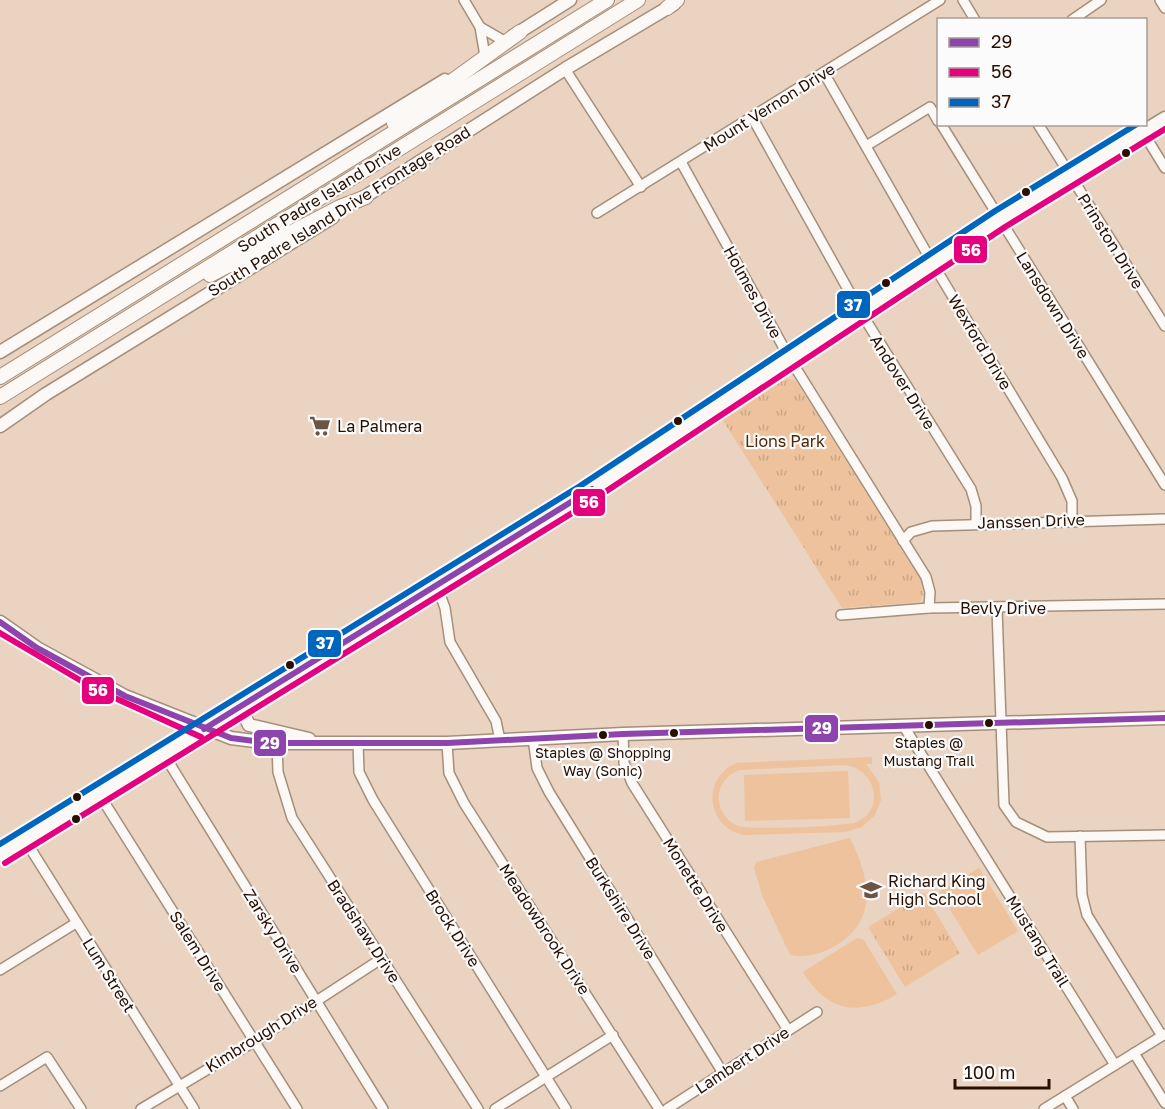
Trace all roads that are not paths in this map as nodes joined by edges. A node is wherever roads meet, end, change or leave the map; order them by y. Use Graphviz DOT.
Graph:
graph roads {
  1 [pos="464,0"];
  2 [pos="570,0"];
  3 [pos="607,0"];
  4 [pos="638,0"];
  5 [pos="940,0"];
  6 [pos="963,0"];
  7 [pos="1101,0"];
  8 [pos="1160,0"];
  9 [pos="675,3"];
  10 [pos="1165,8"];
  11 [pos="974,18"];
  12 [pos="1075,18"];
  13 [pos="480,27"];
  14 [pos="520,32"];
  15 [pos="504,41"];
  16 [pos="485,56"];
  17 [pos="565,69"];
  18 [pos="824,73"];
  19 [pos="752,117"];
  20 [pos="937,118"];
  21 [pos="1165,118"];
  22 [pos="1147,125"];
  23 [pos="942,126"];
  24 [pos="1039,126"];
  25 [pos="1140,128"];
  26 [pos="866,146"];
  27 [pos="681,162"];
  28 [pos="1165,168"];
  29 [pos="1070,177"];
  30 [pos="321,178"];
  31 [pos="641,187"];
  32 [pos="366,197"];
  33 [pos="597,213"];
  34 [pos="1000,219"];
  35 [pos="933,264"];
  36 [pos="183,283"];
  37 [pos="860,311"];
  38 [pos="1165,326"];
  39 [pos="0,352"];
  40 [pos="790,359"];
  41 [pos="0,377"];
  42 [pos="0,397"];
  43 [pos="0,426"];
  44 [pos="1165,485"];
  45 [pos="1165,519"];
  46 [pos="1072,520"];
  47 [pos="976,523"];
  48 [pos="903,541"];
  49 [pos="437,586"];
  50 [pos="1165,604"];
  51 [pos="929,608"];
  52 [pos="997,609"];
  53 [pos="841,615"];
  54 [pos="0,622"];
  55 [pos="249,700"];
  56 [pos="1165,718"];
  57 [pos="1001,724"];
  58 [pos="903,725"];
  59 [pos="204,729"];
  60 [pos="623,734"];
  61 [pos="533,738"];
  62 [pos="500,740"];
  63 [pos="358,742"];
  64 [pos="328,743"];
  65 [pos="447,743"];
  66 [pos="277,744"];
  67 [pos="164,753"];
  68 [pos="99,794"];
  69 [pos="1165,835"];
  70 [pos="1080,836"];
  71 [pos="25,840"];
  72 [pos="0,855"];
  73 [pos="76,923"];
  74 [pos="381,959"];
  75 [pos="0,970"];
  76 [pos="316,1000"];
  77 [pos="817,1012"];
  78 [pos="788,1030"];
  79 [pos="614,1035"];
  80 [pos="1163,1035"];
  81 [pos="255,1041"];
  82 [pos="1134,1053"];
  83 [pos="1115,1065"];
  84 [pos="723,1073"];
  85 [pos="547,1077"];
  86 [pos="179,1084"];
  87 [pos="0,1086"];
  88 [pos="1065,1096"];
  89 [pos="1165,1103"];
  90 [pos="81,1109"];
  91 [pos="141,1109"];
  92 [pos="194,1109"];
  93 [pos="297,1109"];
  94 [pos="383,1109"];
  95 [pos="478,1109"];
  96 [pos="495,1109"];
  97 [pos="566,1109"];
  98 [pos="658,1109"];
  99 [pos="667,1109"];
  100 [pos="1044,1109"];
  101 [pos="1073,1109"];
  1 -- 13 [label="street"];
  2 -- 14 [label="main road"];
  3 -- 30 [label="highway, South Padre Island Drive"];
  4 -- 36 [label="highway, South Padre Island Drive"];
  5 -- 18 [label="street, Mount Vernon Drive"];
  6 -- 11 [label="street"];
  7 -- 12 [label="street"];
  8 -- 10 [label="street"];
  9 -- 17 [label="main road, South Padre Island Drive Frontage Road"];
  13 -- 15 [label="street"];
  13 -- 16 [label="street"];
  14 -- 15 [label="main road"];
  14 -- 30 [label="highway"];
  15 -- 16 [label="main road"];
  16 -- 39 [label="main road"];
  17 -- 31 [label="street"];
  17 -- 32 [label="main road, South Padre Island Drive Frontage Road"];
  18 -- 19 [label="street, Mount Vernon Drive"];
  18 -- 26 [label="street, Wexford Drive"];
  19 -- 27 [label="street, Mount Vernon Drive"];
  19 -- 37 [label="street, Andover Drive"];
  20 -- 26 [label="street, Lansdown Drive"];
  21 -- 22 [label="main road"];
  23 -- 34 [label="street, Lansdown Drive"];
  24 -- 29 [label="street, Prinston Drive"];
  25 -- 28 [label="street"];
  25 -- 29 [label="main road"];
  26 -- 35 [label="street, Wexford Drive"];
  27 -- 31 [label="street, Mount Vernon Drive"];
  27 -- 40 [label="street, Holmes Drive"];
  29 -- 34 [label="main road"];
  29 -- 38 [label="street, Prinston Drive"];
  30 -- 41 [label="highway, South Padre Island Drive"];
  31 -- 33 [label="street, Mount Vernon Drive"];
  32 -- 36 [label="highway"];
  32 -- 43 [label="main road, South Padre Island Drive Frontage Road"];
  34 -- 35 [label="main road"];
  34 -- 44 [label="street, Lansdown Drive"];
  35 -- 37 [label="main road"];
  35 -- 46 [label="street, Wexford Drive"];
  36 -- 42 [label="highway, South Padre Island Drive"];
  37 -- 40 [label="main road"];
  37 -- 47 [label="street, Andover Drive"];
  40 -- 48 [label="street, Holmes Drive"];
  40 -- 49 [label="main road"];
  45 -- 46 [label="street, Janssen Drive"];
  46 -- 47 [label="street, Janssen Drive"];
  47 -- 48 [label="street, Janssen Drive"];
  48 -- 51 [label="street, Holmes Drive"];
  49 -- 55 [label="main road"];
  49 -- 62 [label="street"];
  50 -- 52 [label="street, Bevly Drive"];
  51 -- 52 [label="street, Bevly Drive"];
  51 -- 53 [label="street, Bevly Drive"];
  52 -- 57 [label="street"];
  54 -- 59 [label="main road"];
  55 -- 59 [label="main road"];
  55 -- 64 [label="main road"];
  56 -- 57 [label="main road"];
  57 -- 58 [label="main road"];
  57 -- 70 [label="street"];
  58 -- 60 [label="main road"];
  58 -- 83 [label="street, Mustang Trail"];
  59 -- 66 [label="main road"];
  59 -- 67 [label="main road"];
  60 -- 61 [label="main road"];
  60 -- 78 [label="street, Monette Drive"];
  61 -- 62 [label="main road"];
  61 -- 84 [label="street, Burkshire Drive"];
  62 -- 65 [label="main road"];
  63 -- 64 [label="main road"];
  63 -- 65 [label="main road"];
  63 -- 85 [label="street, Brock Drive"];
  64 -- 66 [label="main road"];
  65 -- 79 [label="street, Meadowbrook Drive"];
  66 -- 74 [label="street, Bradshaw Drive"];
  67 -- 68 [label="main road"];
  67 -- 76 [label="street, Zarsky Drive"];
  68 -- 71 [label="main road"];
  68 -- 81 [label="street, Salem Drive"];
  69 -- 70 [label="street"];
  70 -- 80 [label="street"];
  71 -- 72 [label="main road"];
  71 -- 73 [label="street, Lum Street"];
  73 -- 75 [label="street"];
  73 -- 86 [label="street, Lum Street"];
  74 -- 76 [label="street, Kimbrough Drive"];
  74 -- 95 [label="street, Bradshaw Drive"];
  76 -- 81 [label="street, Kimbrough Drive"];
  76 -- 94 [label="street, Zarsky Drive"];
  77 -- 78 [label="street, Lambert Drive"];
  78 -- 84 [label="street, Lambert Drive"];
  79 -- 85 [label="street"];
  79 -- 98 [label="street, Meadowbrook Drive"];
  80 -- 82 [label="street"];
  81 -- 86 [label="street, Kimbrough Drive"];
  81 -- 93 [label="street, Salem Drive"];
  82 -- 83 [label="street"];
  82 -- 89 [label="street"];
  83 -- 88 [label="street"];
  84 -- 99 [label="street, Lambert Drive"];
  85 -- 96 [label="street"];
  85 -- 97 [label="street, Brock Drive"];
  86 -- 91 [label="street, Kimbrough Drive"];
  86 -- 92 [label="street, Lum Street"];
  87 -- 90 [label="street"];
  88 -- 100 [label="street"];
  88 -- 101 [label="street"];
}
